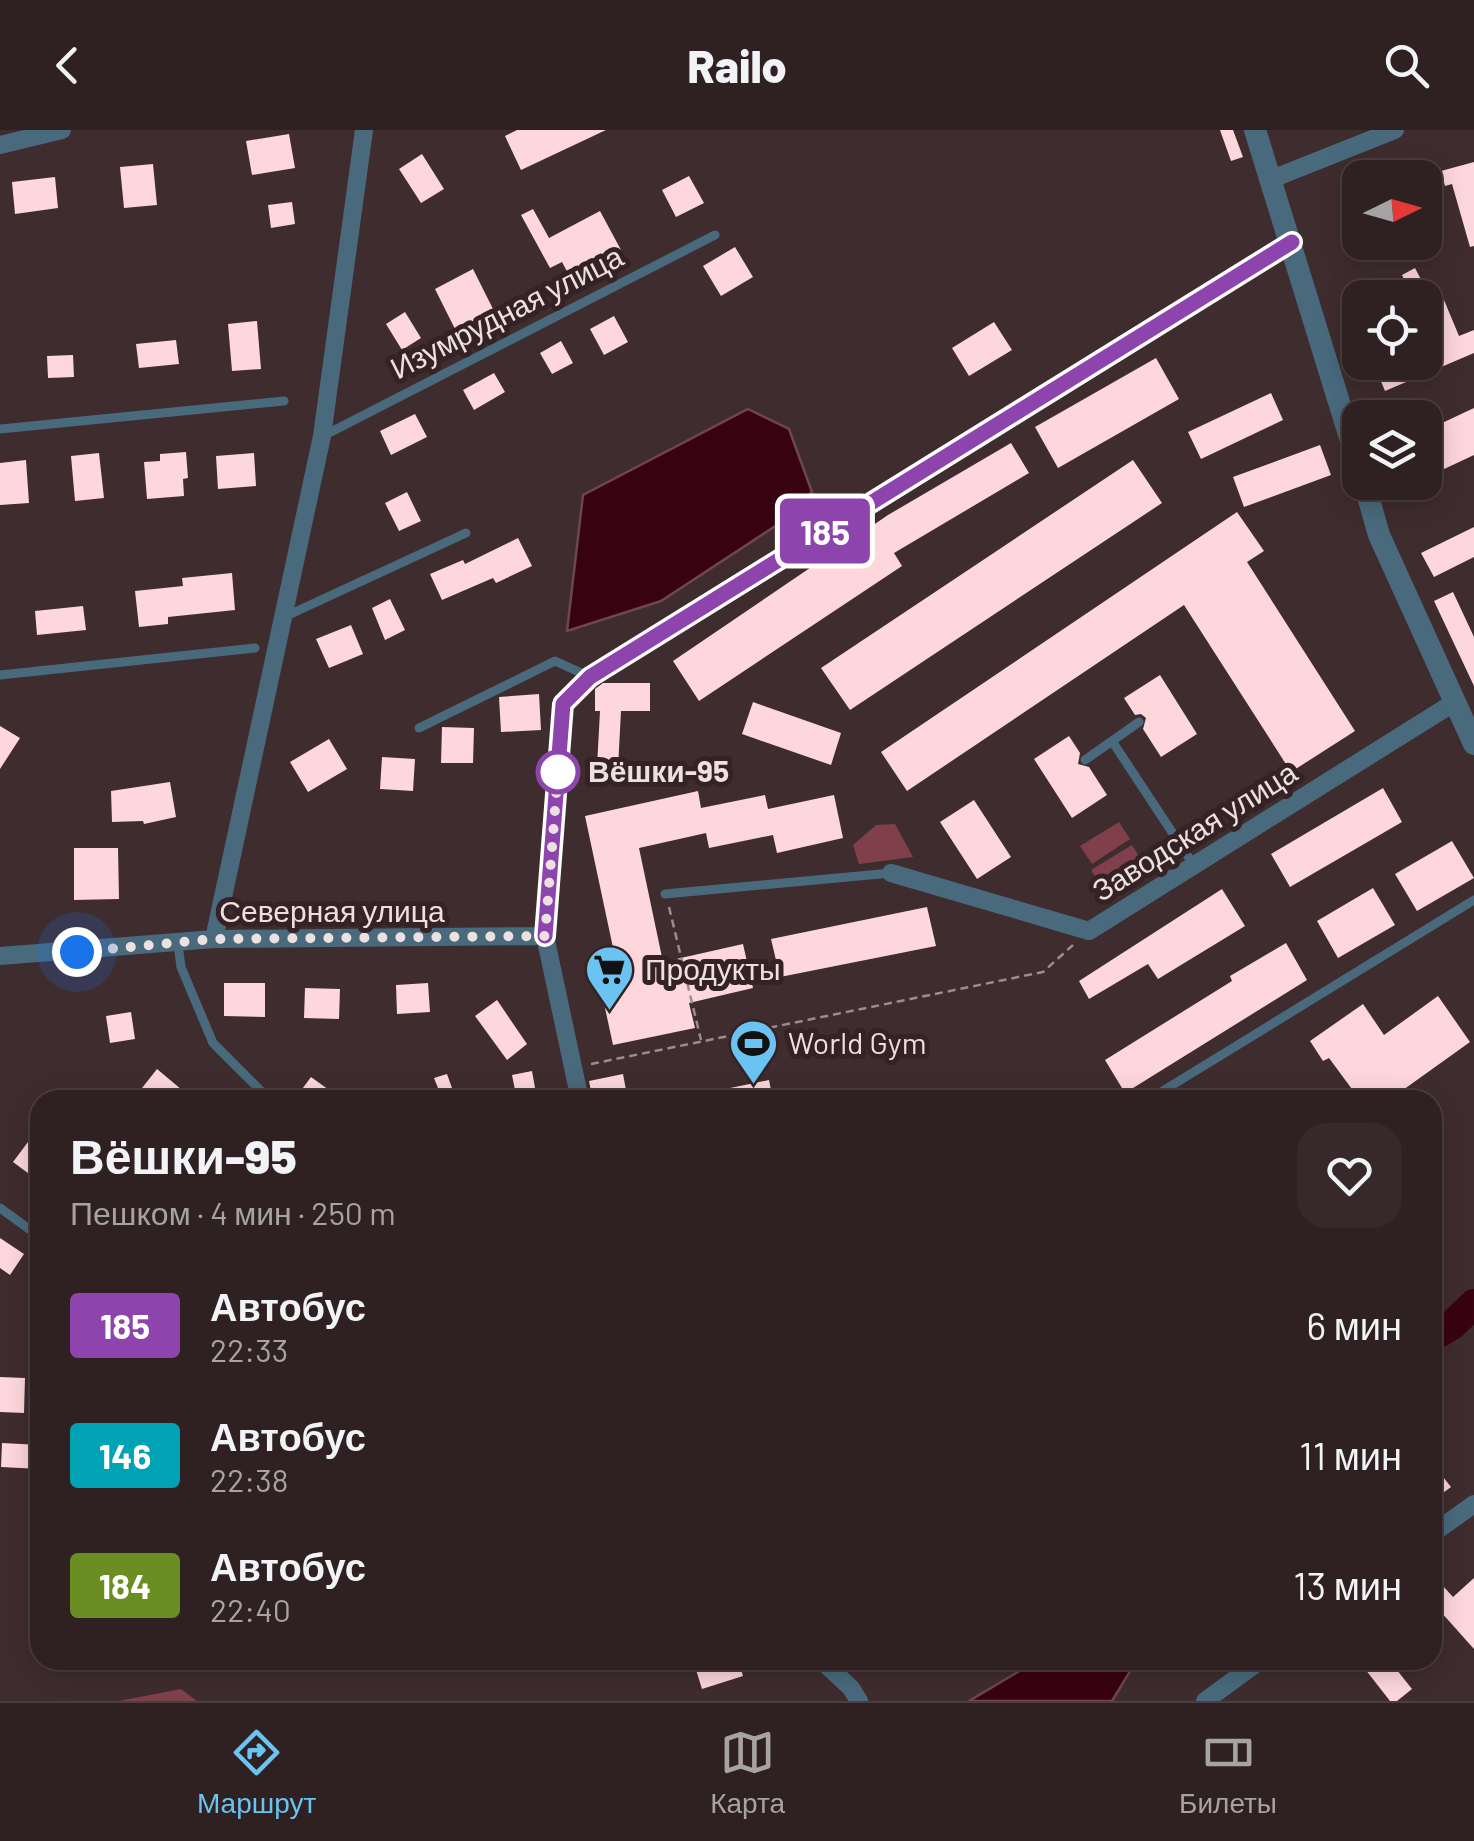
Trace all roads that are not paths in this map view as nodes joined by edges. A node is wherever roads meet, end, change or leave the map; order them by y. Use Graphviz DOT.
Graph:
graph roads {
  1 [pos="62,130"];
  2 [pos="364,130"];
  3 [pos="1255,130"];
  4 [pos="1395,130"];
  5 [pos="0,145"];
  6 [pos="1272,179"];
  7 [pos="716,234"];
  8 [pos="1292,242"];
  9 [pos="284,401"];
  10 [pos="1342,410"];
  11 [pos="0,429"];
  12 [pos="322,436"];
  13 [pos="1369,500"];
  14 [pos="466,533"];
  15 [pos="282,618"];
  16 [pos="255,648"];
  17 [pos="0,675"];
  18 [pos="590,677"];
  19 [pos="1455,702"];
  20 [pos="1139,722"];
  21 [pos="418,728"];
  22 [pos="1112,742"];
  23 [pos="1474,744"];
  24 [pos="1084,760"];
  25 [pos="1194,865"];
  26 [pos="891,873"];
  27 [pos="666,894"];
  28 [pos="1474,900"];
  29 [pos="545,936"];
  30 [pos="214,939"];
  31 [pos="178,944"];
  32 [pos="0,956"];
  33 [pos="260,1090"];
  34 [pos="578,1090"];
  35 [pos="1164,1090"];
  36 [pos="0,1208"];
  37 [pos="30,1230"];
  38 [pos="1474,1504"];
  39 [pos="1442,1527"];
  40 [pos="832,1670"];
  41 [pos="1247,1670"];
  42 [pos="859,1701"];
  43 [pos="1205,1701"];
  1 -- 5 [label="street"];
  2 -- 12 [label="street"];
  3 -- 6 [label="street"];
  4 -- 6 [label="street"];
  6 -- 8 [label="street"];
  7 -- 12 [label="lane, Изумрудная улица"];
  8 -- 10 [label="street"];
  8 -- 18 [label="street"];
  9 -- 11 [label="lane"];
  12 -- 15 [label="street"];
  13 -- 19 [label="street"];
  14 -- 15 [label="lane"];
  15 -- 30 [label="street"];
  16 -- 17 [label="lane"];
  18 -- 21 [label="lane"];
  18 -- 29 [label="street"];
  19 -- 23 [label="street"];
  19 -- 25 [label="street, Заводская улица"];
  20 -- 22 [label="lane"];
  22 -- 24 [label="lane"];
  22 -- 25 [label="lane"];
  25 -- 26 [label="street, Заводская улица"];
  26 -- 27 [label="lane"];
  28 -- 35 [label="lane"];
  29 -- 30 [label="street, Северная улица"];
  29 -- 34 [label="street"];
  30 -- 31 [label="street, Северная улица"];
  31 -- 32 [label="street, Северная улица"];
  31 -- 33 [label="lane"];
  36 -- 37 [label="lane"];
  38 -- 39 [label="street"];
  40 -- 42 [label="street"];
  41 -- 43 [label="street"];
}
